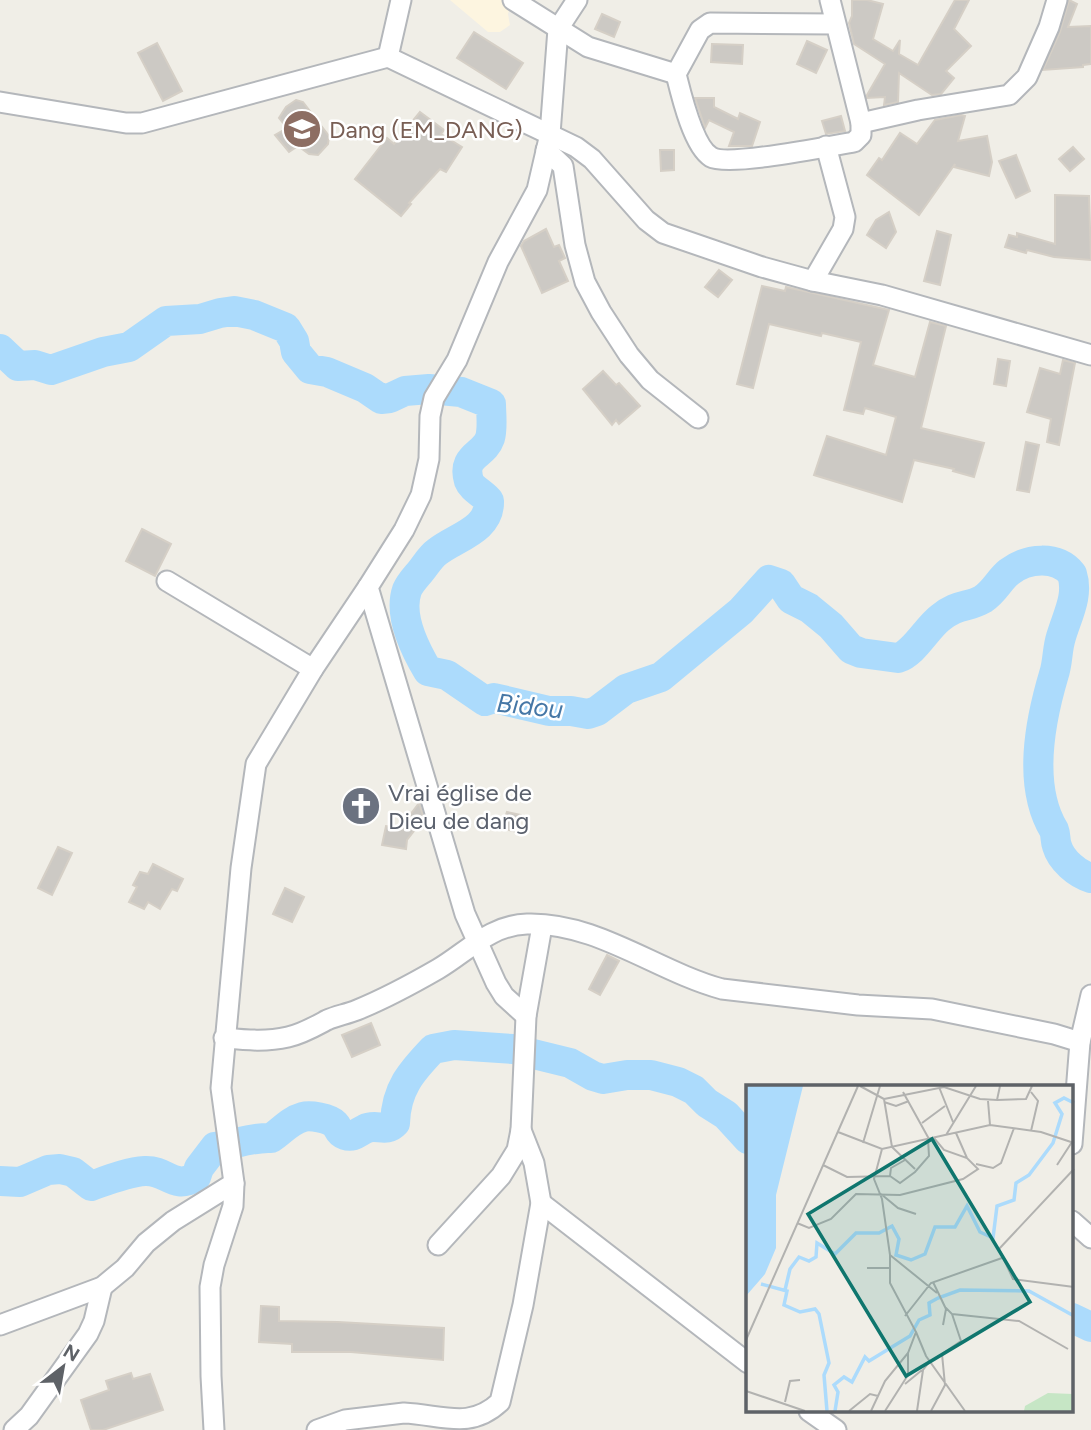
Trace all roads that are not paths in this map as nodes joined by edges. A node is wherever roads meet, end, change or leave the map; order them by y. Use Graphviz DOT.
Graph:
graph roads {
  1 [pos="401,0"];
  2 [pos="513,0"];
  3 [pos="577,0"];
  4 [pos="830,0"];
  5 [pos="1056,0"];
  6 [pos="835,24"];
  7 [pos="558,29"];
  8 [pos="388,57"];
  9 [pos="676,74"];
  10 [pos="0,102"];
  11 [pos="861,123"];
  12 [pos="548,142"];
  13 [pos="826,146"];
  14 [pos="813,281"];
  15 [pos="1091,355"];
  16 [pos="698,418"];
  17 [pos="167,581"];
  18 [pos="368,587"];
  19 [pos="313,669"];
  20 [pos="542,926"];
  21 [pos="477,941"];
  22 [pos="1091,995"];
  23 [pos="526,1016"];
  24 [pos="224,1038"];
  25 [pos="1080,1042"];
  26 [pos="1074,1118"];
  27 [pos="521,1130"];
  28 [pos="234,1182"];
  29 [pos="541,1203"];
  30 [pos="1074,1223"];
  31 [pos="1091,1238"];
  32 [pos="438,1245"];
  33 [pos="102,1287"];
  34 [pos="0,1325"];
  35 [pos="746,1361"];
  36 [pos="810,1412"];
  37 [pos="208,1427"];
  38 [pos="14,1430"];
  39 [pos="317,1430"];
  40 [pos="836,1430"];
  1 -- 8 [label="street"];
  2 -- 7 [label="street"];
  3 -- 7 [label="street"];
  4 -- 6 [label="street"];
  5 -- 11 [label="street"];
  6 -- 9 [label="street"];
  6 -- 11 [label="street"];
  7 -- 9 [label="street"];
  7 -- 12 [label="street"];
  8 -- 10 [label="street"];
  8 -- 12 [label="street"];
  9 -- 13 [label="street"];
  11 -- 13 [label="street"];
  12 -- 14 [label="street"];
  12 -- 16 [label="street"];
  12 -- 18 [label="street"];
  13 -- 14 [label="street"];
  14 -- 15 [label="street"];
  17 -- 19 [label="street"];
  18 -- 19 [label="street"];
  18 -- 21 [label="street"];
  19 -- 24 [label="street"];
  20 -- 21 [label="street"];
  20 -- 23 [label="street"];
  20 -- 25 [label="street"];
  21 -- 23 [label="street"];
  21 -- 24 [label="street"];
  22 -- 25 [label="street"];
  23 -- 27 [label="street"];
  24 -- 28 [label="street"];
  25 -- 26 [label="street"];
  27 -- 29 [label="street"];
  27 -- 32 [label="street"];
  28 -- 33 [label="street"];
  28 -- 37 [label="street"];
  29 -- 35 [label="street"];
  29 -- 39 [label="street"];
  30 -- 31 [label="street"];
  33 -- 34 [label="street"];
  33 -- 38 [label="street"];
  36 -- 40 [label="street"];
}
